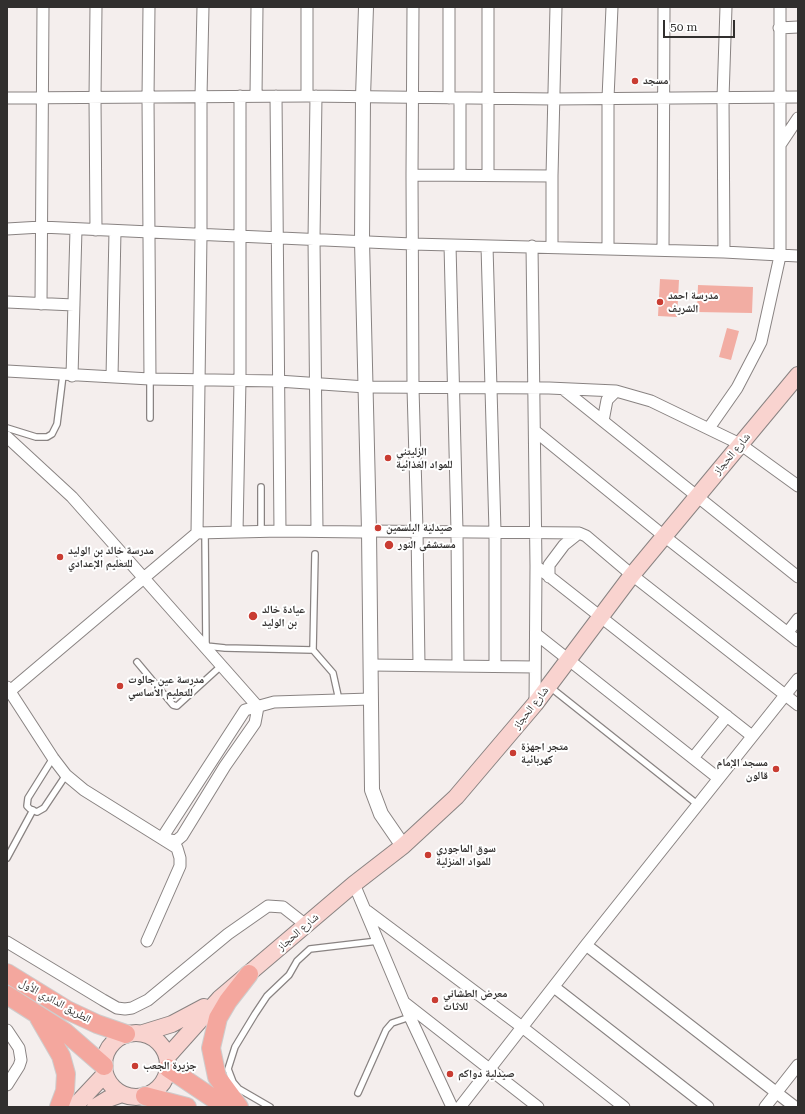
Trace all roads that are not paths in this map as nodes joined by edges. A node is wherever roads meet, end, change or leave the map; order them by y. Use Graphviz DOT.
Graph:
graph roads {
  1 [pos="43,7"];
  2 [pos="96,7"];
  3 [pos="149,7"];
  4 [pos="204,7"];
  5 [pos="257,7"];
  6 [pos="307,7"];
  7 [pos="366,7"];
  8 [pos="413,7"];
  9 [pos="449,7"];
  10 [pos="488,7"];
  11 [pos="556,7"];
  12 [pos="612,7"];
  13 [pos="664,7"];
  14 [pos="726,7"];
  15 [pos="780,7"];
  16 [pos="798,27"];
  17 [pos="779,28"];
  18 [pos="201,96"];
  19 [pos="240,96"];
  20 [pos="256,96"];
  21 [pos="276,96"];
  22 [pos="311,96"];
  23 [pos="412,96"];
  24 [pos="363,97"];
  25 [pos="662,97"];
  26 [pos="779,97"];
  27 [pos="798,97"];
  28 [pos="7,98"];
  29 [pos="43,98"];
  30 [pos="95,98"];
  31 [pos="148,98"];
  32 [pos="455,98"];
  33 [pos="488,98"];
  34 [pos="608,98"];
  35 [pos="723,98"];
  36 [pos="553,99"];
  37 [pos="798,118"];
  38 [pos="780,145"];
  39 [pos="412,175"];
  40 [pos="460,175"];
  41 [pos="488,175"];
  42 [pos="552,176"];
  43 [pos="40,227"];
  44 [pos="7,229"];
  45 [pos="76,229"];
  46 [pos="96,230"];
  47 [pos="115,231"];
  48 [pos="150,233"];
  49 [pos="201,235"];
  50 [pos="240,236"];
  51 [pos="276,237"];
  52 [pos="314,239"];
  53 [pos="362,241"];
  54 [pos="412,244"];
  55 [pos="450,245"];
  56 [pos="488,246"];
  57 [pos="532,246"];
  58 [pos="552,247"];
  59 [pos="608,249"];
  60 [pos="664,250"];
  61 [pos="724,252"];
  62 [pos="780,256"];
  63 [pos="798,256"];
  64 [pos="7,302"];
  65 [pos="41,304"];
  66 [pos="74,305"];
  67 [pos="7,371"];
  68 [pos="68,375"];
  69 [pos="798,375"];
  70 [pos="112,377"];
  71 [pos="150,379"];
  72 [pos="199,379"];
  73 [pos="240,380"];
  74 [pos="278,381"];
  75 [pos="317,384"];
  76 [pos="366,386"];
  77 [pos="491,387"];
  78 [pos="413,388"];
  79 [pos="453,388"];
  80 [pos="534,388"];
  81 [pos="563,388"];
  82 [pos="616,391"];
  83 [pos="150,418"];
  84 [pos="603,421"];
  85 [pos="7,428"];
  86 [pos="709,428"];
  87 [pos="535,431"];
  88 [pos="7,437"];
  89 [pos="740,444"];
  90 [pos="798,486"];
  91 [pos="261,487"];
  92 [pos="697,496"];
  93 [pos="418,530"];
  94 [pos="261,531"];
  95 [pos="280,531"];
  96 [pos="317,531"];
  97 [pos="366,531"];
  98 [pos="457,531"];
  99 [pos="495,531"];
  100 [pos="536,531"];
  101 [pos="201,532"];
  102 [pos="237,532"];
  103 [pos="579,532"];
  104 [pos="664,536"];
  105 [pos="316,554"];
  106 [pos="536,566"];
  107 [pos="632,575"];
  108 [pos="549,577"];
  109 [pos="798,577"];
  110 [pos="144,578"];
  111 [pos="601,616"];
  112 [pos="798,619"];
  113 [pos="788,632"];
  114 [pos="536,634"];
  115 [pos="798,640"];
  116 [pos="204,646"];
  117 [pos="313,650"];
  118 [pos="568,659"];
  119 [pos="137,662"];
  120 [pos="370,665"];
  121 [pos="419,665"];
  122 [pos="220,666"];
  123 [pos="458,666"];
  124 [pos="495,666"];
  125 [pos="535,667"];
  126 [pos="798,679"];
  127 [pos="548,686"];
  128 [pos="8,689"];
  129 [pos="785,695"];
  130 [pos="370,699"];
  131 [pos="339,700"];
  132 [pos="535,704"];
  133 [pos="798,705"];
  134 [pos="258,707"];
  135 [pos="727,716"];
  136 [pos="752,736"];
  137 [pos="53,758"];
  138 [pos="693,758"];
  139 [pos="66,775"];
  140 [pos="718,778"];
  141 [pos="187,798"];
  142 [pos="697,804"];
  143 [pos="200,807"];
  144 [pos="33,810"];
  145 [pos="162,838"];
  146 [pos="404,846"];
  147 [pos="7,858"];
  148 [pos="354,884"];
  149 [pos="367,912"];
  150 [pos="306,925"];
  151 [pos="147,941"];
  152 [pos="378,941"];
  153 [pos="7,942"];
  154 [pos="586,945"];
  155 [pos="7,974"];
  156 [pos="249,974"];
  157 [pos="554,987"];
  158 [pos="7,995"];
  159 [pos="220,998"];
  160 [pos="403,1002"];
  161 [pos="35,1013"];
  162 [pos="410,1017"];
  163 [pos="522,1027"];
  164 [pos="7,1030"];
  165 [pos="134,1034"];
  166 [pos="168,1062"];
  167 [pos="798,1066"];
  168 [pos="489,1069"];
  169 [pos="104,1070"];
  170 [pos="8,1082"];
  171 [pos="358,1093"];
  172 [pos="776,1093"];
  173 [pos="122,1094"];
  174 [pos="145,1096"];
  175 [pos="59,1107"];
  176 [pos="74,1107"];
  177 [pos="95,1107"];
  178 [pos="187,1107"];
  179 [pos="226,1107"];
  180 [pos="239,1107"];
  181 [pos="270,1107"];
  182 [pos="452,1107"];
  183 [pos="460,1107"];
  184 [pos="538,1107"];
  185 [pos="624,1107"];
  186 [pos="708,1107"];
  187 [pos="765,1107"];
  188 [pos="795,1107"];
  1 -- 29 [label="street"];
  2 -- 30 [label="street"];
  3 -- 31 [label="street"];
  4 -- 18 [label="street"];
  5 -- 20 [label="street"];
  6 -- 22 [label="street"];
  7 -- 24 [label="street"];
  8 -- 23 [label="street"];
  9 -- 32 [label="street"];
  10 -- 33 [label="street"];
  11 -- 36 [label="street"];
  12 -- 34 [label="street"];
  13 -- 25 [label="street"];
  14 -- 35 [label="street"];
  15 -- 17 [label="street"];
  16 -- 17 [label="street"];
  17 -- 26 [label="street"];
  18 -- 19 [label="street"];
  18 -- 31 [label="street"];
  18 -- 49 [label="street"];
  19 -- 20 [label="street"];
  19 -- 50 [label="street"];
  20 -- 21 [label="street"];
  21 -- 22 [label="street"];
  21 -- 51 [label="street"];
  22 -- 24 [label="street"];
  22 -- 52 [label="street"];
  23 -- 24 [label="street"];
  23 -- 32 [label="street"];
  23 -- 39 [label="street"];
  24 -- 53 [label="street"];
  25 -- 34 [label="street"];
  25 -- 35 [label="street"];
  25 -- 60 [label="street"];
  26 -- 27 [label="street"];
  26 -- 35 [label="street"];
  26 -- 38 [label="street"];
  28 -- 29 [label="street"];
  29 -- 30 [label="street"];
  29 -- 43 [label="street"];
  30 -- 31 [label="street"];
  30 -- 46 [label="street"];
  31 -- 48 [label="street"];
  32 -- 33 [label="street"];
  32 -- 40 [label="street"];
  33 -- 36 [label="street"];
  33 -- 41 [label="street"];
  34 -- 36 [label="street"];
  34 -- 59 [label="street"];
  35 -- 61 [label="street"];
  36 -- 42 [label="street"];
  37 -- 38 [label="street"];
  38 -- 62 [label="street"];
  39 -- 40 [label="street"];
  39 -- 54 [label="street"];
  40 -- 41 [label="street"];
  41 -- 42 [label="street"];
  42 -- 58 [label="street"];
  43 -- 44 [label="street"];
  43 -- 45 [label="street"];
  43 -- 65 [label="street"];
  45 -- 46 [label="street"];
  45 -- 66 [label="street"];
  46 -- 47 [label="street"];
  47 -- 48 [label="street"];
  47 -- 70 [label="street"];
  48 -- 49 [label="street"];
  48 -- 71 [label="street"];
  49 -- 50 [label="street"];
  49 -- 72 [label="street"];
  50 -- 51 [label="street"];
  50 -- 73 [label="street"];
  51 -- 52 [label="street"];
  51 -- 74 [label="street"];
  52 -- 53 [label="street"];
  52 -- 75 [label="street"];
  53 -- 54 [label="street"];
  53 -- 76 [label="street"];
  54 -- 55 [label="street"];
  54 -- 78 [label="street"];
  55 -- 56 [label="street"];
  55 -- 79 [label="street"];
  56 -- 57 [label="street"];
  56 -- 77 [label="street"];
  57 -- 58 [label="street"];
  57 -- 80 [label="street"];
  58 -- 59 [label="street"];
  59 -- 60 [label="street"];
  60 -- 61 [label="street"];
  61 -- 62 [label="street"];
  62 -- 63 [label="street"];
  62 -- 86 [label="street"];
  64 -- 65 [label="street"];
  65 -- 66 [label="street"];
  66 -- 68 [label="street"];
  67 -- 68 [label="street"];
  68 -- 70 [label="street"];
  68 -- 85 [label="lane"];
  69 -- 89 [label="main road, شارع الحجاز"];
  70 -- 71 [label="street"];
  71 -- 72 [label="street"];
  71 -- 83 [label="lane"];
  72 -- 73 [label="street"];
  72 -- 101 [label="street"];
  73 -- 74 [label="street"];
  73 -- 102 [label="street"];
  74 -- 75 [label="street"];
  74 -- 95 [label="street"];
  75 -- 76 [label="street"];
  75 -- 96 [label="street"];
  76 -- 78 [label="street"];
  76 -- 97 [label="street"];
  77 -- 79 [label="street"];
  77 -- 80 [label="street"];
  77 -- 99 [label="street"];
  78 -- 79 [label="street"];
  78 -- 93 [label="street"];
  79 -- 98 [label="street"];
  80 -- 81 [label="street"];
  80 -- 87 [label="street"];
  81 -- 82 [label="street"];
  81 -- 84 [label="street"];
  82 -- 84 [label="street"];
  82 -- 86 [label="street"];
  84 -- 92 [label="street"];
  86 -- 89 [label="street"];
  87 -- 100 [label="street"];
  87 -- 104 [label="street"];
  88 -- 110 [label="street"];
  89 -- 90 [label="street"];
  89 -- 92 [label="main road, شارع الحجاز"];
  91 -- 94 [label="lane"];
  92 -- 104 [label="main road, شارع الحجاز"];
  92 -- 109 [label="street"];
  93 -- 97 [label="street"];
  93 -- 98 [label="street"];
  93 -- 121 [label="street"];
  94 -- 95 [label="street"];
  94 -- 102 [label="street"];
  95 -- 96 [label="street"];
  96 -- 97 [label="street"];
  97 -- 120 [label="street"];
  98 -- 99 [label="street"];
  98 -- 123 [label="street"];
  99 -- 100 [label="street"];
  99 -- 124 [label="street"];
  100 -- 103 [label="street"];
  100 -- 106 [label="street"];
  101 -- 102 [label="street"];
  101 -- 110 [label="street"];
  101 -- 116 [label="lane"];
  103 -- 107 [label="street"];
  103 -- 108 [label="street"];
  104 -- 107 [label="main road, شارع الحجاز"];
  104 -- 113 [label="street"];
  105 -- 117 [label="lane"];
  106 -- 108 [label="street"];
  106 -- 114 [label="street"];
  107 -- 111 [label="main road, شارع الحجاز"];
  107 -- 129 [label="street"];
  108 -- 111 [label="street"];
  110 -- 116 [label="street"];
  110 -- 128 [label="street"];
  111 -- 118 [label="main road, شارع الحجاز"];
  111 -- 135 [label="street"];
  112 -- 113 [label="street"];
  113 -- 115 [label="street"];
  114 -- 118 [label="street"];
  114 -- 125 [label="street"];
  116 -- 117 [label="lane"];
  116 -- 122 [label="street"];
  117 -- 131 [label="lane"];
  118 -- 127 [label="main road, شارع الحجاز"];
  118 -- 138 [label="street"];
  119 -- 122 [label="lane"];
  120 -- 121 [label="street"];
  120 -- 130 [label="street"];
  121 -- 123 [label="street"];
  122 -- 134 [label="street"];
  123 -- 124 [label="street"];
  124 -- 125 [label="street"];
  125 -- 132 [label="street"];
  126 -- 129 [label="street"];
  127 -- 132 [label="main road, شارع الحجاز"];
  127 -- 142 [label="lane"];
  128 -- 137 [label="street"];
  129 -- 133 [label="street"];
  129 -- 136 [label="street"];
  130 -- 131 [label="street"];
  130 -- 146 [label="street"];
  131 -- 134 [label="street"];
  132 -- 146 [label="main road, شارع الحجاز"];
  134 -- 141 [label="street"];
  134 -- 143 [label="street"];
  135 -- 136 [label="street"];
  135 -- 138 [label="street"];
  136 -- 140 [label="street"];
  137 -- 139 [label="street"];
  137 -- 144 [label="lane"];
  138 -- 140 [label="street"];
  139 -- 144 [label="lane"];
  139 -- 145 [label="street"];
  140 -- 142 [label="street"];
  141 -- 143 [label="street"];
  141 -- 145 [label="street"];
  142 -- 154 [label="street"];
  143 -- 145 [label="street"];
  144 -- 147 [label="lane"];
  145 -- 151 [label="street"];
  146 -- 148 [label="main road, شارع الحجاز"];
  148 -- 149 [label="street"];
  148 -- 150 [label="main road, شارع الحجاز"];
  149 -- 152 [label="street"];
  149 -- 163 [label="street"];
  150 -- 153 [label="street"];
  150 -- 156 [label="main road, شارع الحجاز"];
  152 -- 160 [label="street"];
  152 -- 181 [label="lane"];
  154 -- 157 [label="street"];
  154 -- 172 [label="street"];
  155 -- 165 [label="main road, الطريق الدائري الأول"];
  156 -- 159 [label="main road, شارع الحجاز"];
  156 -- 180 [label="main road"];
  157 -- 163 [label="street"];
  157 -- 186 [label="street"];
  158 -- 161 [label="main road, الطريق الدائري الأول"];
  159 -- 165 [label="main road, شارع الحجاز"];
  159 -- 166 [label="main road, شارع الحجاز"];
  160 -- 162 [label="street"];
  160 -- 168 [label="street"];
  161 -- 169 [label="main road, الطريق الدائري الأول"];
  161 -- 175 [label="main road"];
  162 -- 171 [label="lane"];
  162 -- 182 [label="street"];
  163 -- 168 [label="street"];
  163 -- 185 [label="street"];
  164 -- 170 [label="street"];
  165 -- 166 [label="main road"];
  165 -- 169 [label="main road"];
  166 -- 174 [label="main road"];
  166 -- 179 [label="main road"];
  167 -- 172 [label="street"];
  168 -- 183 [label="street"];
  168 -- 184 [label="street"];
  169 -- 173 [label="main road"];
  169 -- 176 [label="main road"];
  172 -- 187 [label="street"];
  172 -- 188 [label="street"];
  173 -- 174 [label="main road"];
  173 -- 177 [label="main road"];
  174 -- 178 [label="main road"];
}
